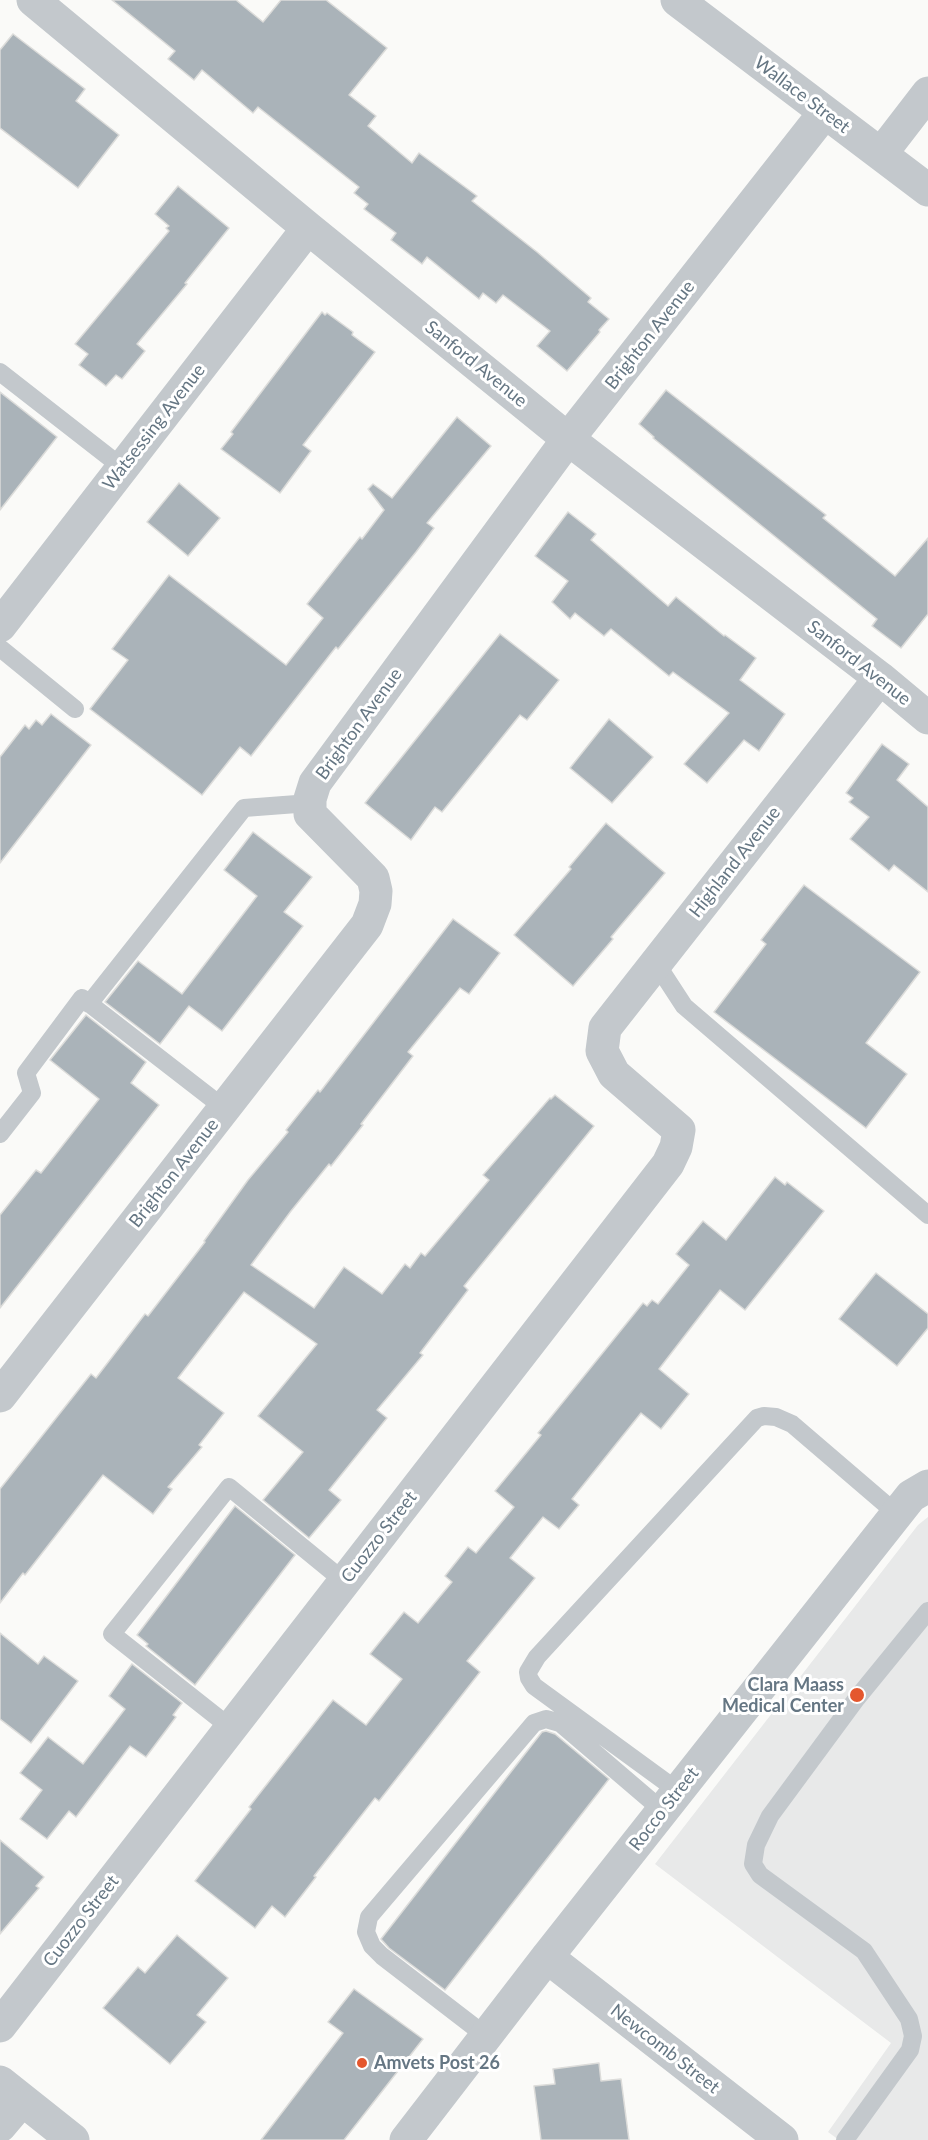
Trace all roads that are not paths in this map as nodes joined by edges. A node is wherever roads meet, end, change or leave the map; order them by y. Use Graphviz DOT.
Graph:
graph roads {
  1 [pos="33,0"];
  2 [pos="677,0"];
  3 [pos="928,93"];
  4 [pos="825,112"];
  5 [pos="881,154"];
  6 [pos="928,190"];
  7 [pos="308,228"];
  8 [pos="0,372"];
  9 [pos="568,438"];
  10 [pos="123,468"];
  11 [pos="0,626"];
  12 [pos="0,648"];
  13 [pos="880,678"];
  14 [pos="75,709"];
  15 [pos="928,718"];
  16 [pos="310,803"];
  17 [pos="656,963"];
  18 [pos="89,1004"];
  19 [pos="602,1052"];
  20 [pos="224,1107"];
  21 [pos="0,1134"];
  22 [pos="928,1215"];
  23 [pos="0,1396"];
  24 [pos="928,1486"];
  25 [pos="897,1514"];
  26 [pos="345,1581"];
  27 [pos="928,1611"];
  28 [pos="231,1728"];
  29 [pos="671,1801"];
  30 [pos="547,1957"];
  31 [pos="0,2026"];
  32 [pos="486,2036"];
  33 [pos="11,2091"];
  34 [pos="0,2126"];
  35 [pos="774,2137"];
  36 [pos="73,2140"];
  37 [pos="406,2140"];
  38 [pos="845,2140"];
  1 -- 7 [label="street, Sanford Avenue"];
  2 -- 4 [label="street, Wallace Street"];
  3 -- 5 [label="street"];
  4 -- 5 [label="street, Wallace Street"];
  4 -- 9 [label="street, Brighton Avenue"];
  5 -- 6 [label="street, Wallace Street"];
  7 -- 9 [label="street, Sanford Avenue"];
  7 -- 10 [label="street, Watsessing Avenue"];
  8 -- 10 [label="lane"];
  9 -- 13 [label="street, Sanford Avenue"];
  9 -- 16 [label="street, Brighton Avenue"];
  10 -- 11 [label="street, Watsessing Avenue"];
  12 -- 14 [label="lane"];
  13 -- 15 [label="street, Sanford Avenue"];
  13 -- 17 [label="street, Highland Avenue"];
  16 -- 18 [label="lane"];
  16 -- 20 [label="street, Brighton Avenue"];
  17 -- 19 [label="street, Highland Avenue"];
  17 -- 22 [label="lane"];
  18 -- 20 [label="lane"];
  18 -- 21 [label="lane"];
  19 -- 26 [label="street, Cuozzo Street"];
  20 -- 23 [label="street, Brighton Avenue"];
  24 -- 25 [label="street, Rocco Street"];
  25 -- 29 [label="street, Rocco Street"];
  25 -- 29 [label="lane"];
  26 -- 28 [label="street, Cuozzo Street"];
  26 -- 28 [label="lane"];
  27 -- 38 [label="lane"];
  28 -- 31 [label="street, Cuozzo Street"];
  29 -- 30 [label="street, Rocco Street"];
  29 -- 32 [label="lane"];
  30 -- 32 [label="street, Rocco Street"];
  30 -- 35 [label="street, Newcomb Street"];
  32 -- 37 [label="street, Rocco Street"];
  33 -- 34 [label="street"];
  33 -- 36 [label="street"];
}
